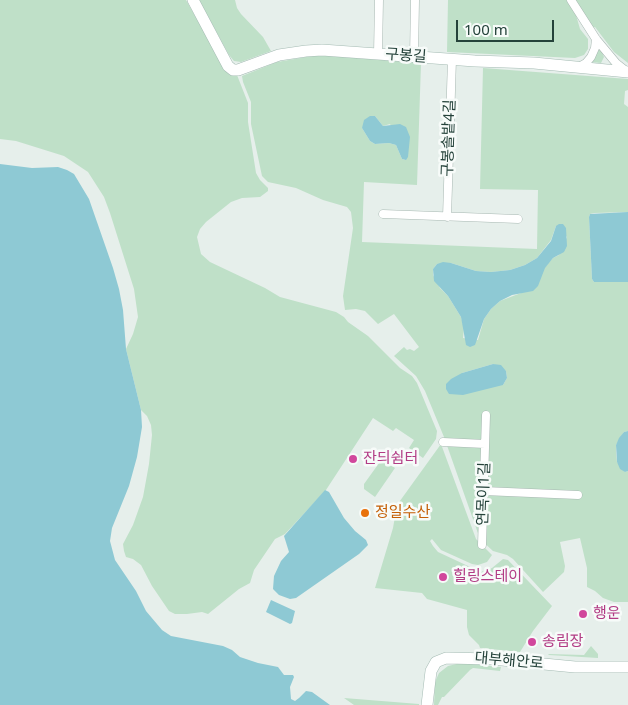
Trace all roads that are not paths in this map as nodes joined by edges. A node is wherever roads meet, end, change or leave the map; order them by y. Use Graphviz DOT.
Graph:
graph roads {
  1 [pos="192,0"];
  2 [pos="379,0"];
  3 [pos="415,0"];
  4 [pos="572,0"];
  5 [pos="596,39"];
  6 [pos="378,54"];
  7 [pos="414,57"];
  8 [pos="452,59"];
  9 [pos="578,67"];
  10 [pos="628,72"];
  11 [pos="382,214"];
  12 [pos="447,217"];
  13 [pos="518,219"];
  14 [pos="486,415"];
  15 [pos="443,442"];
  16 [pos="485,444"];
  17 [pos="484,491"];
  18 [pos="578,495"];
  19 [pos="482,545"];
  20 [pos="628,667"];
  21 [pos="427,705"];
  1 -- 6 [label="street, 구봉길"];
  2 -- 6 [label="street"];
  3 -- 7 [label="street"];
  4 -- 5 [label="street, 구봉길"];
  5 -- 9 [label="street"];
  5 -- 10 [label="street, 구봉길"];
  6 -- 7 [label="street, 구봉길"];
  7 -- 8 [label="street, 구봉길"];
  8 -- 9 [label="street, 구봉길"];
  8 -- 12 [label="street, 구봉솔밭4길"];
  9 -- 10 [label="street, 구봉길"];
  11 -- 12 [label="street"];
  12 -- 13 [label="street"];
  14 -- 16 [label="street, 연목이1길"];
  15 -- 16 [label="street, 연목이1길"];
  16 -- 17 [label="street, 연목이1길"];
  17 -- 18 [label="street"];
  17 -- 19 [label="street, 연목이1길"];
  20 -- 21 [label="street, 대부해안로"];
}
